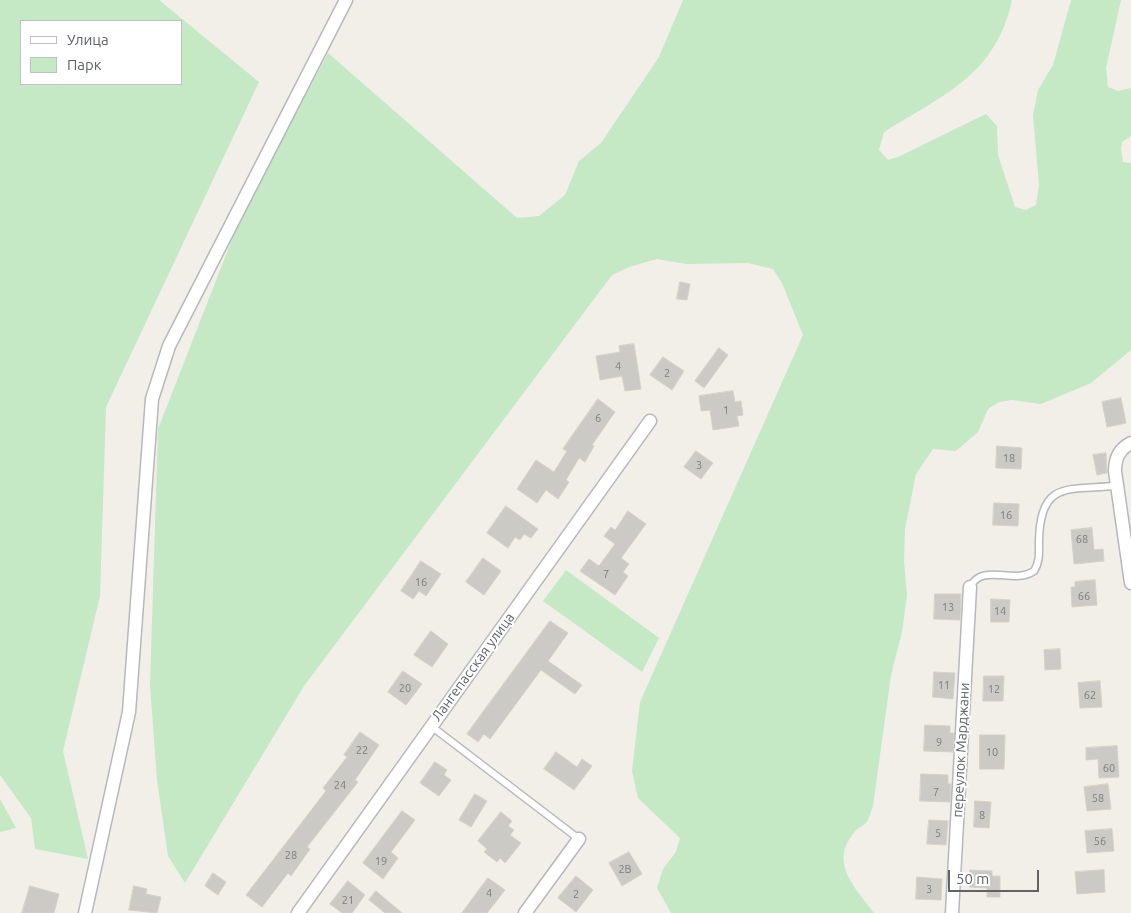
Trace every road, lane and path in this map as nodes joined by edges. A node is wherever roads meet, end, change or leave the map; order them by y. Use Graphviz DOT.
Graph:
graph roads {
  1 [pos="346,0"];
  2 [pos="650,422"];
  3 [pos="1131,443"];
  4 [pos="1115,486"];
  5 [pos="1131,583"];
  6 [pos="970,587"];
  7 [pos="431,726"];
  8 [pos="578,840"];
  9 [pos="85,913"];
  10 [pos="298,913"];
  11 [pos="525,913"];
  12 [pos="952,913"];
  1 -- 9 [label="street"];
  2 -- 7 [label="street, Лангепасская улица"];
  3 -- 4 [label="street"];
  4 -- 5 [label="street"];
  4 -- 6 [label="lane"];
  6 -- 12 [label="street, переулок Марджани"];
  7 -- 8 [label="lane"];
  7 -- 10 [label="street, Лангепасская улица"];
  8 -- 11 [label="street"];
}
